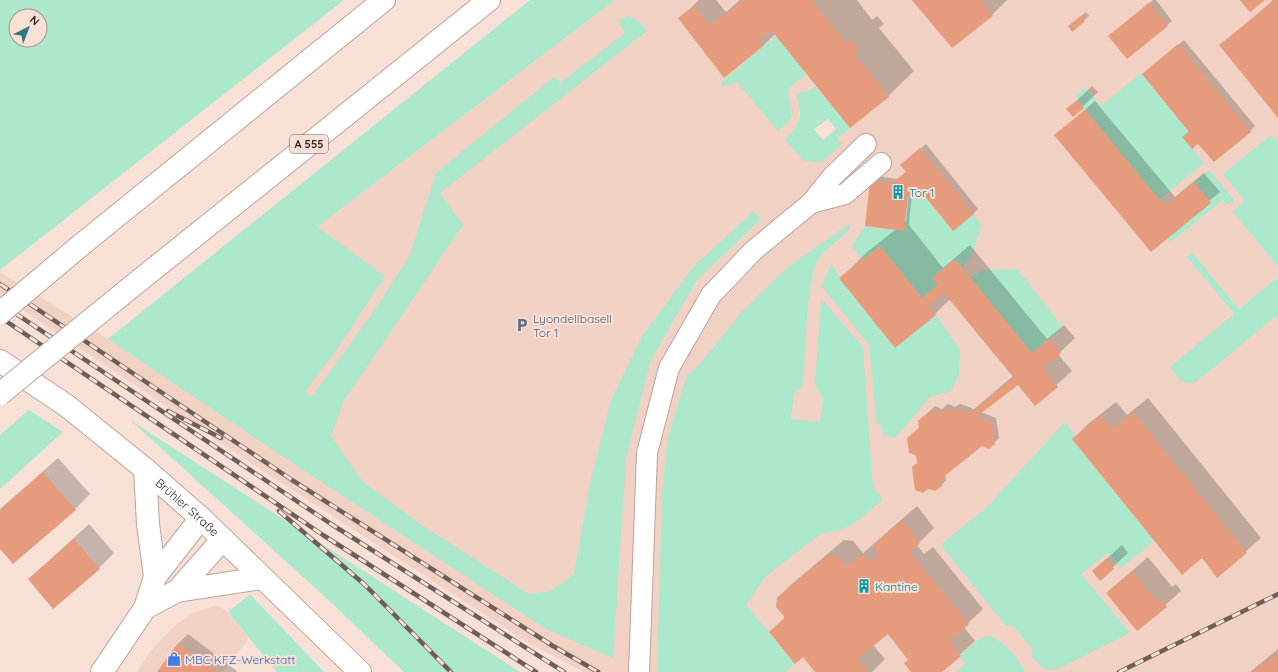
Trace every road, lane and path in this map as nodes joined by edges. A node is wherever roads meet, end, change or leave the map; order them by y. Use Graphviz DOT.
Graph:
graph roads {
  1 [pos="384,0"];
  2 [pos="489,0"];
  3 [pos="866,144"];
  4 [pos="881,162"];
  5 [pos="812,203"];
  6 [pos="0,313"];
  7 [pos="0,361"];
  8 [pos="0,394"];
  9 [pos="145,469"];
  10 [pos="201,518"];
  11 [pos="222,539"];
  12 [pos="155,577"];
  13 [pos="262,578"];
  14 [pos="177,591"];
  15 [pos="145,608"];
  16 [pos="639,664"];
  17 [pos="102,672"];
  18 [pos="360,672"];
  1 -- 6 [label="main road, bridge"];
  2 -- 8 [label="main road, A 555, bridge"];
  3 -- 5 [label="street"];
  4 -- 5 [label="street"];
  5 -- 16 [label="street"];
  7 -- 9 [label="main road, Brühler Straße"];
  9 -- 10 [label="main road, Brühler Straße"];
  9 -- 12 [label="main road"];
  10 -- 11 [label="main road, Brühler Straße"];
  10 -- 12 [label="main road"];
  11 -- 13 [label="main road, Brühler Straße"];
  11 -- 14 [label="main road"];
  12 -- 15 [label="main road"];
  13 -- 14 [label="main road"];
  13 -- 18 [label="main road, Brühler Straße"];
  14 -- 15 [label="main road"];
  15 -- 17 [label="main road"];
}
